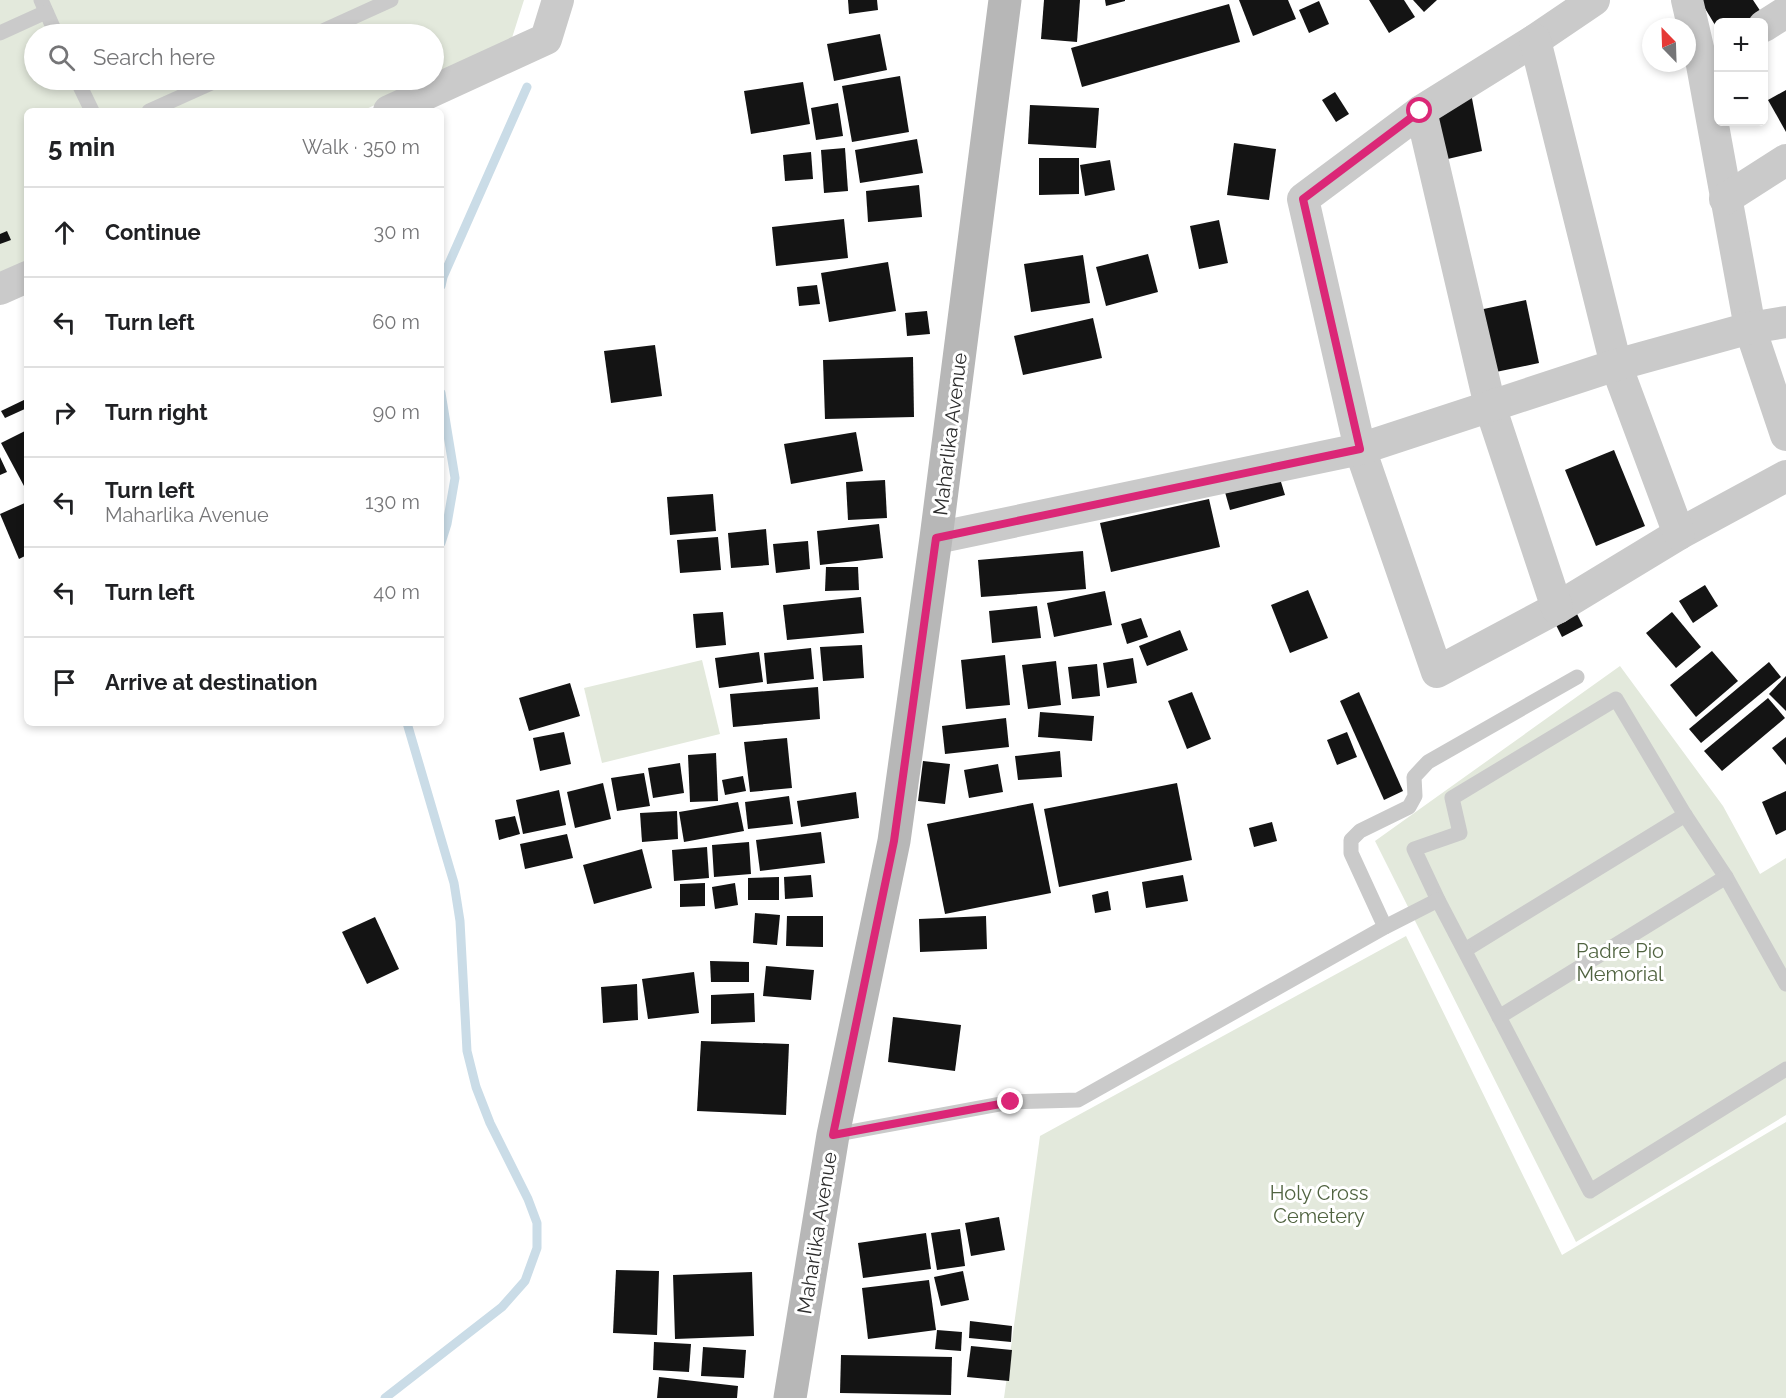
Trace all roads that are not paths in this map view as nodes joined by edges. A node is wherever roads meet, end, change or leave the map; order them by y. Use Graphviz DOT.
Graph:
graph roads {
  1 [pos="391,0"];
  2 [pos="558,0"];
  3 [pos="1005,0"];
  4 [pos="1594,0"];
  5 [pos="1687,0"];
  6 [pos="44,6"];
  7 [pos="1786,12"];
  8 [pos="1768,23"];
  9 [pos="52,24"];
  10 [pos="338,24"];
  11 [pos="0,33"];
  12 [pos="1535,40"];
  13 [pos="1710,60"];
  14 [pos="444,86"];
  15 [pos="82,90"];
  16 [pos="196,90"];
  17 [pos="435,90"];
  18 [pos="91,108"];
  19 [pos="156,108"];
  20 [pos="396,108"];
  21 [pos="1420,111"];
  22 [pos="1786,160"];
  23 [pos="1725,199"];
  24 [pos="24,278"];
  25 [pos="0,289"];
  26 [pos="1786,322"];
  27 [pos="1750,328"];
  28 [pos="1616,365"];
  29 [pos="1490,406"];
  30 [pos="1786,435"];
  31 [pos="1360,449"];
  32 [pos="1786,476"];
  33 [pos="1679,534"];
  34 [pos="936,538"];
  35 [pos="1557,608"];
  36 [pos="1577,677"];
  37 [pos="1685,815"];
  38 [pos="1726,877"];
  39 [pos="1438,900"];
  40 [pos="1385,927"];
  41 [pos="1465,950"];
  42 [pos="1786,984"];
  43 [pos="1499,1017"];
  44 [pos="1786,1069"];
  45 [pos="833,1135"];
  46 [pos="790,1398"];
  1 -- 10 [label="lane"];
  2 -- 14 [label="street"];
  3 -- 34 [label="main road, Maharlika Avenue"];
  4 -- 12 [label="street"];
  5 -- 13 [label="street"];
  6 -- 9 [label="lane"];
  6 -- 11 [label="lane"];
  7 -- 8 [label="street"];
  12 -- 21 [label="street"];
  12 -- 28 [label="street"];
  13 -- 23 [label="street"];
  15 -- 18 [label="lane"];
  16 -- 19 [label="lane"];
  17 -- 20 [label="street"];
  21 -- 29 [label="street"];
  21 -- 31 [label="street"];
  22 -- 23 [label="street"];
  23 -- 27 [label="street"];
  24 -- 25 [label="street"];
  26 -- 27 [label="street"];
  27 -- 28 [label="street"];
  27 -- 30 [label="street"];
  28 -- 29 [label="street"];
  28 -- 33 [label="street"];
  29 -- 31 [label="street"];
  29 -- 35 [label="street"];
  31 -- 34 [label="street"];
  31 -- 35 [label="street"];
  32 -- 33 [label="street"];
  33 -- 35 [label="street"];
  34 -- 45 [label="main road, Maharlika Avenue"];
  36 -- 40 [label="lane"];
  37 -- 38 [label="lane"];
  37 -- 39 [label="lane"];
  37 -- 41 [label="lane"];
  38 -- 42 [label="lane"];
  38 -- 43 [label="lane"];
  39 -- 40 [label="lane"];
  39 -- 41 [label="lane"];
  40 -- 45 [label="lane"];
  41 -- 43 [label="lane"];
  43 -- 44 [label="lane"];
  45 -- 46 [label="main road, Maharlika Avenue"];
}
